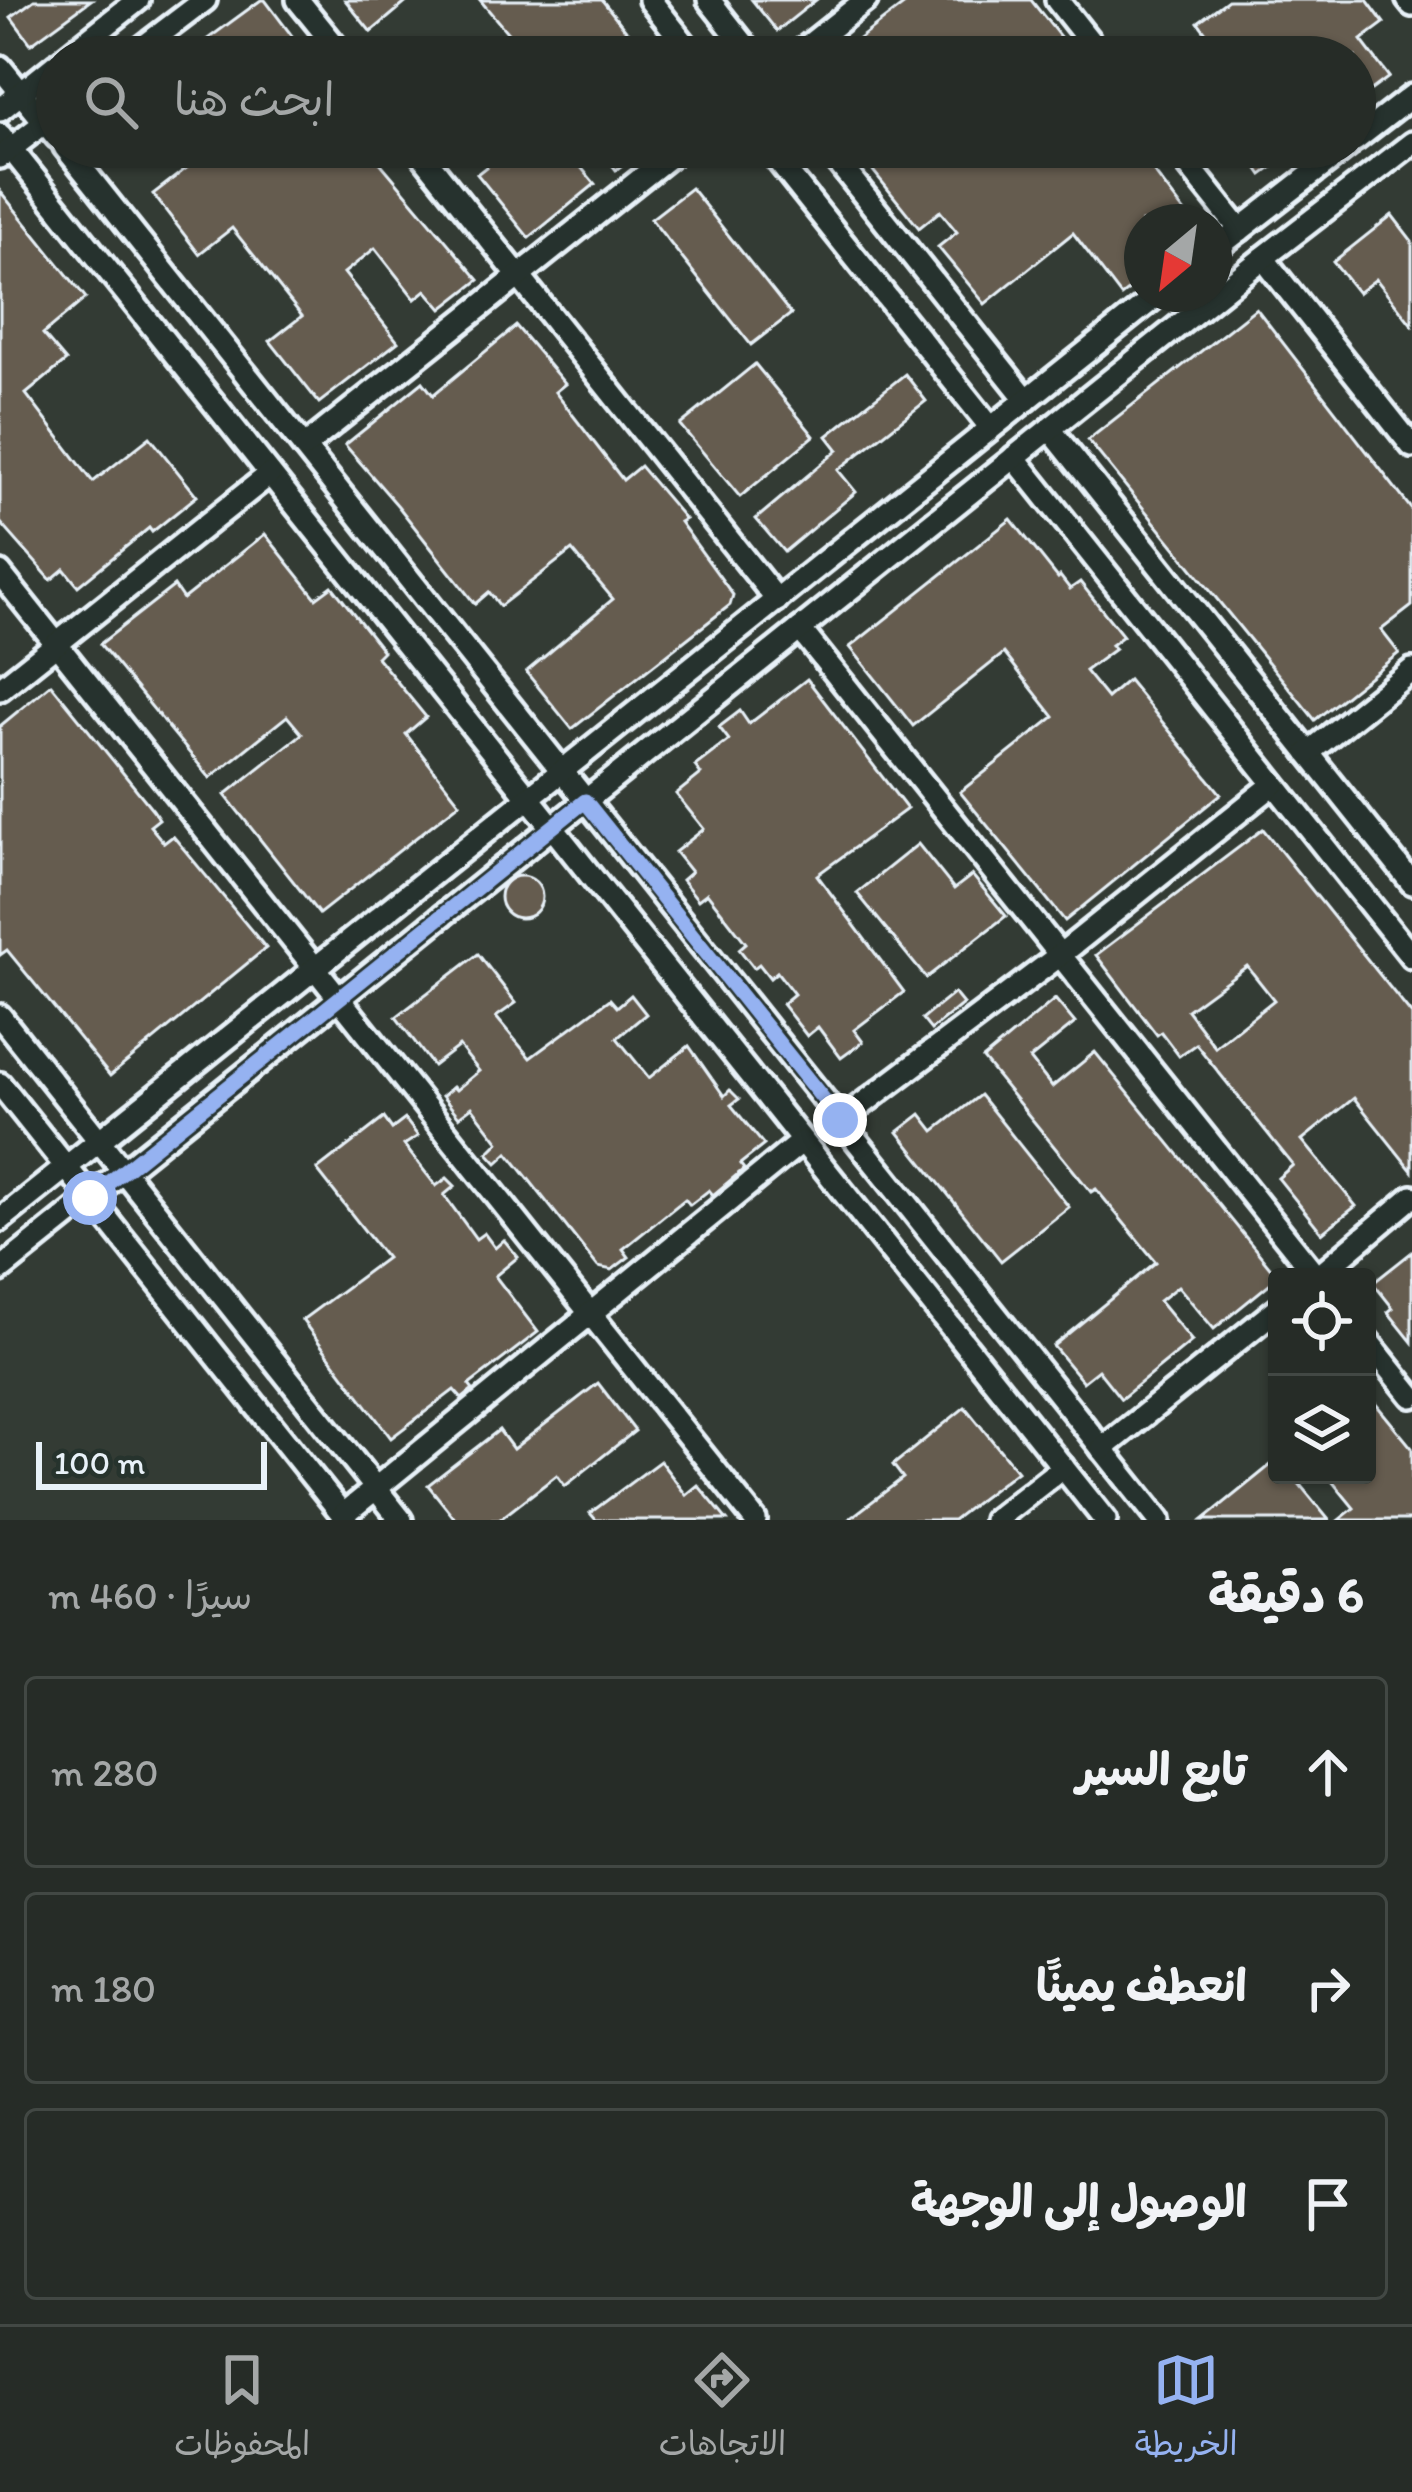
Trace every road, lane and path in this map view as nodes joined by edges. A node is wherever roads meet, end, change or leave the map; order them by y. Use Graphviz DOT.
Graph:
graph roads {
  1 [pos="138,0"];
  2 [pos="206,0"];
  3 [pos="298,0"];
  4 [pos="650,0"];
  5 [pos="709,0"];
  6 [pos="866,0"];
  7 [pos="1057,0"];
  8 [pos="93,36"];
  9 [pos="158,36"];
  10 [pos="327,36"];
  11 [pos="678,36"];
  12 [pos="737,36"];
  13 [pos="821,36"];
  14 [pos="1085,36"];
  15 [pos="0,67"];
  16 [pos="36,81"];
  17 [pos="21,93"];
  18 [pos="1412,96"];
  19 [pos="36,108"];
  20 [pos="0,110"];
  21 [pos="1376,124"];
  22 [pos="36,132"];
  23 [pos="1412,143"];
  24 [pos="4,147"];
  25 [pos="81,168"];
  26 [pos="433,168"];
  27 [pos="655,168"];
  28 [pos="784,168"];
  29 [pos="843,168"];
  30 [pos="1191,168"];
  31 [pos="1320,168"];
  32 [pos="1240,230"];
  33 [pos="1232,236"];
  34 [pos="1262,258"];
  35 [pos="519,276"];
  36 [pos="1137,312"];
  37 [pos="1027,400"];
  38 [pos="991,428"];
  39 [pos="1050,429"];
  40 [pos="1412,446"];
  41 [pos="304,448"];
  42 [pos="1014,458"];
  43 [pos="270,474"];
  44 [pos="0,573"];
  45 [pos="777,600"];
  46 [pos="800,629"];
  47 [pos="57,644"];
  48 [pos="1412,670"];
  49 [pos="0,689"];
  50 [pos="1308,753"];
  51 [pos="562,771"];
  52 [pos="1274,784"];
  53 [pos="528,798"];
  54 [pos="585,801"];
  55 [pos="552,828"];
  56 [pos="1412,884"];
  57 [pos="1060,955"];
  58 [pos="1412,957"];
  59 [pos="315,968"];
  60 [pos="339,998"];
  61 [pos="0,1016"];
  62 [pos="0,1084"];
  63 [pos="840,1120"];
  64 [pos="99,1141"];
  65 [pos="801,1142"];
  66 [pos="66,1167"];
  67 [pos="123,1171"];
  68 [pos="1412,1197"];
  69 [pos="90,1198"];
  70 [pos="0,1220"];
  71 [pos="0,1270"];
  72 [pos="590,1314"];
  73 [pos="1268,1316"];
  74 [pos="1376,1351"];
  75 [pos="1412,1396"];
  76 [pos="1102,1449"];
  77 [pos="1063,1467"];
  78 [pos="376,1489"];
  79 [pos="345,1518"];
  80 [pos="401,1520"];
  81 [pos="755,1520"];
  82 [pos="995,1520"];
  83 [pos="1105,1520"];
  84 [pos="1159,1520"];
  1 -- 8 [label="street"];
  2 -- 9 [label="street"];
  3 -- 10 [label="street"];
  4 -- 11 [label="street"];
  5 -- 12 [label="street"];
  6 -- 13 [label="street"];
  7 -- 14 [label="street"];
  15 -- 17 [label="street"];
  16 -- 17 [label="street"];
  17 -- 19 [label="street"];
  17 -- 20 [label="street"];
  18 -- 21 [label="street"];
  22 -- 24 [label="street"];
  23 -- 34 [label="street"];
  24 -- 43 [label="street"];
  25 -- 41 [label="street"];
  26 -- 35 [label="street"];
  27 -- 35 [label="street"];
  28 -- 38 [label="street"];
  29 -- 37 [label="street"];
  30 -- 32 [label="street"];
  31 -- 32 [label="street"];
  32 -- 33 [label="street"];
  34 -- 39 [label="street"];
  34 -- 40 [label="street"];
  35 -- 41 [label="street"];
  35 -- 45 [label="street"];
  36 -- 37 [label="street"];
  37 -- 38 [label="street"];
  38 -- 45 [label="street"];
  39 -- 42 [label="street"];
  39 -- 50 [label="street"];
  41 -- 51 [label="street"];
  42 -- 46 [label="street"];
  42 -- 52 [label="street"];
  43 -- 47 [label="street"];
  43 -- 53 [label="street"];
  44 -- 47 [label="street"];
  45 -- 51 [label="street"];
  46 -- 54 [label="street"];
  46 -- 57 [label="street"];
  47 -- 49 [label="street"];
  47 -- 59 [label="street"];
  48 -- 50 [label="street"];
  50 -- 56 [label="street"];
  51 -- 53 [label="street"];
  51 -- 54 [label="street"];
  52 -- 57 [label="street"];
  52 -- 58 [label="street"];
  53 -- 55 [label="street"];
  53 -- 59 [label="street"];
  54 -- 55 [label="street"];
  54 -- 63 [label="street"];
  55 -- 60 [label="street"];
  55 -- 65 [label="street"];
  57 -- 63 [label="street"];
  57 -- 68 [label="street"];
  59 -- 60 [label="street"];
  59 -- 64 [label="street"];
  60 -- 67 [label="street"];
  60 -- 72 [label="street"];
  61 -- 64 [label="street"];
  62 -- 66 [label="street"];
  63 -- 76 [label="street"];
  64 -- 66 [label="street"];
  64 -- 67 [label="street"];
  65 -- 72 [label="street"];
  65 -- 77 [label="street"];
  66 -- 69 [label="street"];
  66 -- 70 [label="street"];
  67 -- 69 [label="street"];
  67 -- 78 [label="street"];
  69 -- 71 [label="street"];
  69 -- 79 [label="street"];
  72 -- 78 [label="street"];
  72 -- 81 [label="street"];
  73 -- 76 [label="street"];
  74 -- 75 [label="street"];
  76 -- 84 [label="street"];
  77 -- 82 [label="street"];
  77 -- 83 [label="street"];
  78 -- 79 [label="street"];
  78 -- 80 [label="street"];
}
